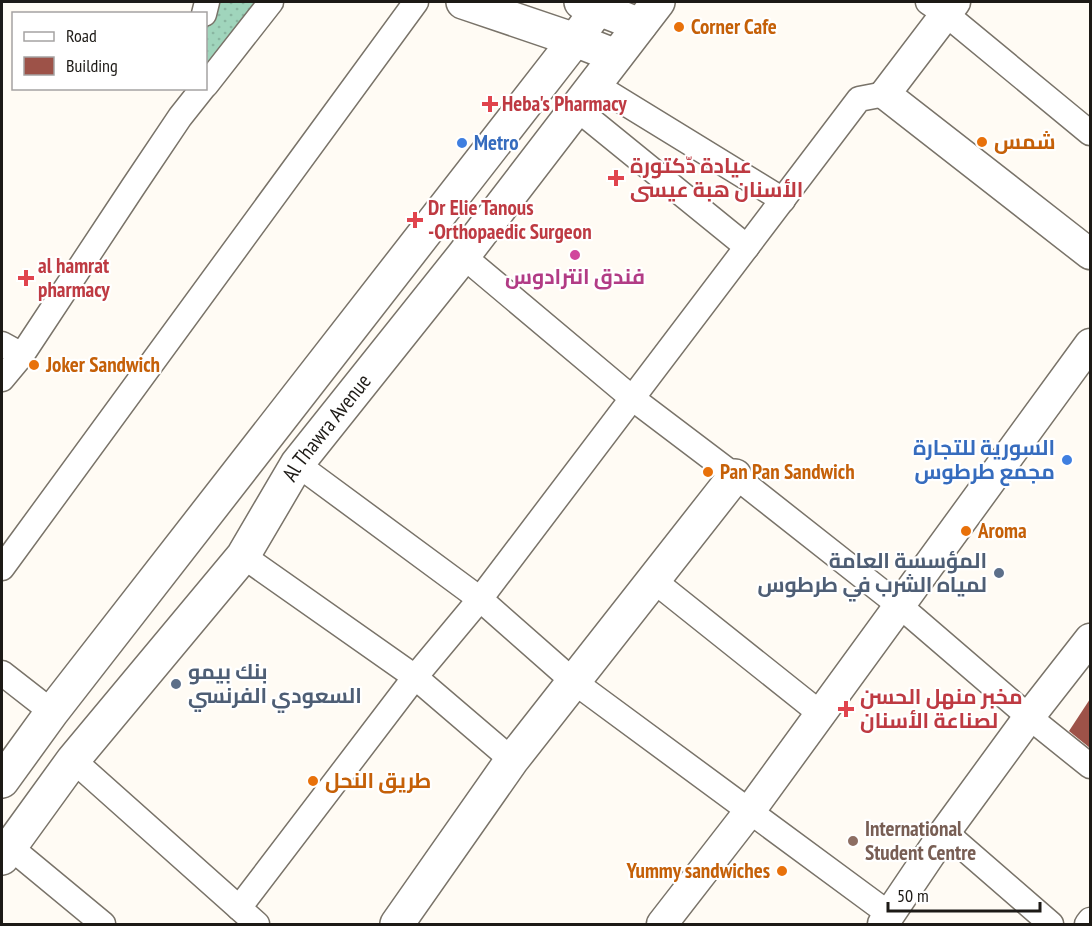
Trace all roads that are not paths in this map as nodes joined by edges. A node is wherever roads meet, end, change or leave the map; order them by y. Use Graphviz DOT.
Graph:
graph roads {
  1 [pos="271,2"];
  2 [pos="416,2"];
  3 [pos="462,2"];
  4 [pos="594,4"];
  5 [pos="944,6"];
  6 [pos="650,13"];
  7 [pos="575,40"];
  8 [pos="616,56"];
  9 [pos="207,84"];
  10 [pos="187,90"];
  11 [pos="201,90"];
  12 [pos="885,94"];
  13 [pos="585,96"];
  14 [pos="180,117"];
  15 [pos="1090,133"];
  16 [pos="783,200"];
  17 [pos="747,247"];
  18 [pos="1090,254"];
  19 [pos="463,256"];
  20 [pos="1090,344"];
  21 [pos="12,349"];
  22 [pos="2,379"];
  23 [pos="632,398"];
  24 [pos="297,464"];
  25 [pos="735,476"];
  26 [pos="243,556"];
  27 [pos="2,568"];
  28 [pos="652,580"];
  29 [pos="480,599"];
  30 [pos="900,606"];
  31 [pos="1090,639"];
  32 [pos="2,672"];
  33 [pos="415,677"];
  34 [pos="573,681"];
  35 [pos="52,712"];
  36 [pos="821,714"];
  37 [pos="1029,717"];
  38 [pos="73,760"];
  39 [pos="512,760"];
  40 [pos="1090,766"];
  41 [pos="2,781"];
  42 [pos="749,812"];
  43 [pos="945,832"];
  44 [pos="6,852"];
  45 [pos="238,908"];
  46 [pos="886,919"];
  47 [pos="1090,920"];
  48 [pos="103,924"];
  49 [pos="257,924"];
  50 [pos="397,924"];
  51 [pos="662,924"];
  52 [pos="1051,924"];
  53 [pos="1087,924"];
  1 -- 9 [label="street"];
  2 -- 27 [label="street"];
  3 -- 7 [label="main road"];
  4 -- 6 [label="main road"];
  4 -- 7 [label="main road, Al Thawra Avenue"];
  5 -- 12 [label="street"];
  5 -- 15 [label="street"];
  6 -- 8 [label="main road, Al Thawra Avenue"];
  7 -- 8 [label="main road"];
  7 -- 35 [label="main road, Al Thawra Avenue"];
  8 -- 13 [label="main road, Al Thawra Avenue"];
  10 -- 14 [label="street"];
  11 -- 14 [label="street"];
  12 -- 16 [label="street"];
  12 -- 18 [label="street"];
  13 -- 16 [label="street"];
  13 -- 17 [label="street"];
  13 -- 19 [label="main road, Al Thawra Avenue"];
  14 -- 21 [label="street"];
  16 -- 17 [label="street"];
  17 -- 23 [label="street"];
  19 -- 23 [label="street"];
  19 -- 24 [label="main road, Al Thawra Avenue"];
  20 -- 30 [label="street"];
  21 -- 22 [label="street"];
  23 -- 25 [label="street"];
  23 -- 29 [label="street"];
  24 -- 26 [label="main road, Al Thawra Avenue"];
  24 -- 29 [label="street"];
  25 -- 28 [label="main road"];
  25 -- 30 [label="street"];
  26 -- 33 [label="street"];
  26 -- 38 [label="main road, Al Thawra Avenue"];
  28 -- 34 [label="main road"];
  28 -- 36 [label="street"];
  29 -- 33 [label="street"];
  29 -- 34 [label="street"];
  30 -- 36 [label="street"];
  30 -- 37 [label="street"];
  31 -- 37 [label="street"];
  32 -- 35 [label="street"];
  33 -- 39 [label="street"];
  33 -- 45 [label="street"];
  34 -- 39 [label="main road"];
  34 -- 42 [label="street"];
  35 -- 41 [label="main road, Al Thawra Avenue"];
  36 -- 42 [label="street"];
  37 -- 40 [label="street"];
  37 -- 43 [label="street"];
  38 -- 44 [label="main road, Al Thawra Avenue"];
  38 -- 45 [label="street"];
  39 -- 50 [label="main road"];
  42 -- 46 [label="street"];
  42 -- 51 [label="street"];
  43 -- 46 [label="street"];
  43 -- 52 [label="street"];
  44 -- 48 [label="street"];
  45 -- 49 [label="street"];
  47 -- 53 [label="street"];
}
